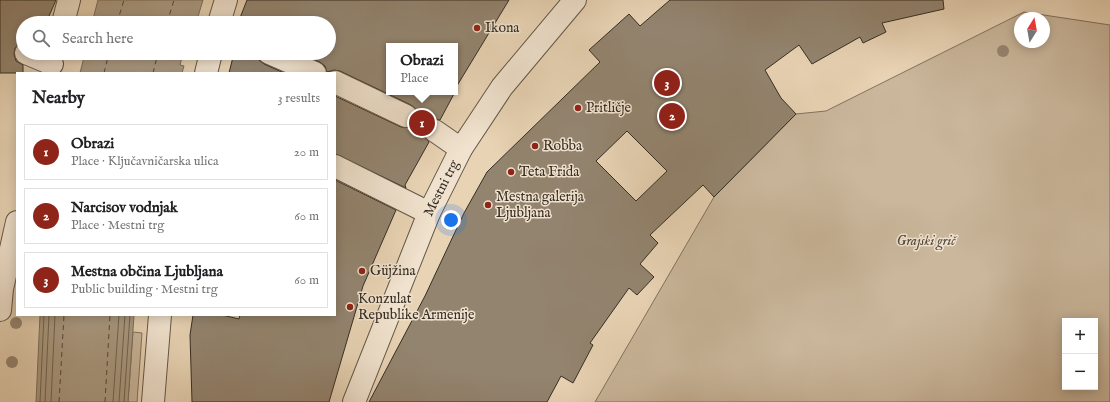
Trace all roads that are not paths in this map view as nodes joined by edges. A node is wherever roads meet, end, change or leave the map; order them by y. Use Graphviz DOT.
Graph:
graph roads {
  1 [pos="69,0"];
  2 [pos="226,0"];
  3 [pos="575,0"];
  4 [pos="65,16"];
  5 [pos="221,16"];
  6 [pos="43,60"];
  7 [pos="209,60"];
  8 [pos="285,60"];
  9 [pos="53,64"];
  10 [pos="206,72"];
  11 [pos="313,72"];
  12 [pos="336,82"];
  13 [pos="406,116"];
  14 [pos="435,131"];
  15 [pos="460,149"];
  16 [pos="336,166"];
  17 [pos="429,213"];
  18 [pos="16,227"];
  19 [pos="1,296"];
  20 [pos="160,316"];
  21 [pos="153,402"];
  22 [pos="354,402"];
  1 -- 4 [label="street"];
  2 -- 5 [label="street"];
  3 -- 15 [label="street, Mestni trg"];
  6 -- 9 [label="street"];
  7 -- 10 [label="street"];
  8 -- 11 [label="street"];
  12 -- 13 [label="street"];
  14 -- 15 [label="street"];
  15 -- 17 [label="street, Mestni trg"];
  16 -- 17 [label="street"];
  17 -- 22 [label="street, Mestni trg"];
  18 -- 19 [label="street"];
  20 -- 21 [label="street"];
}
